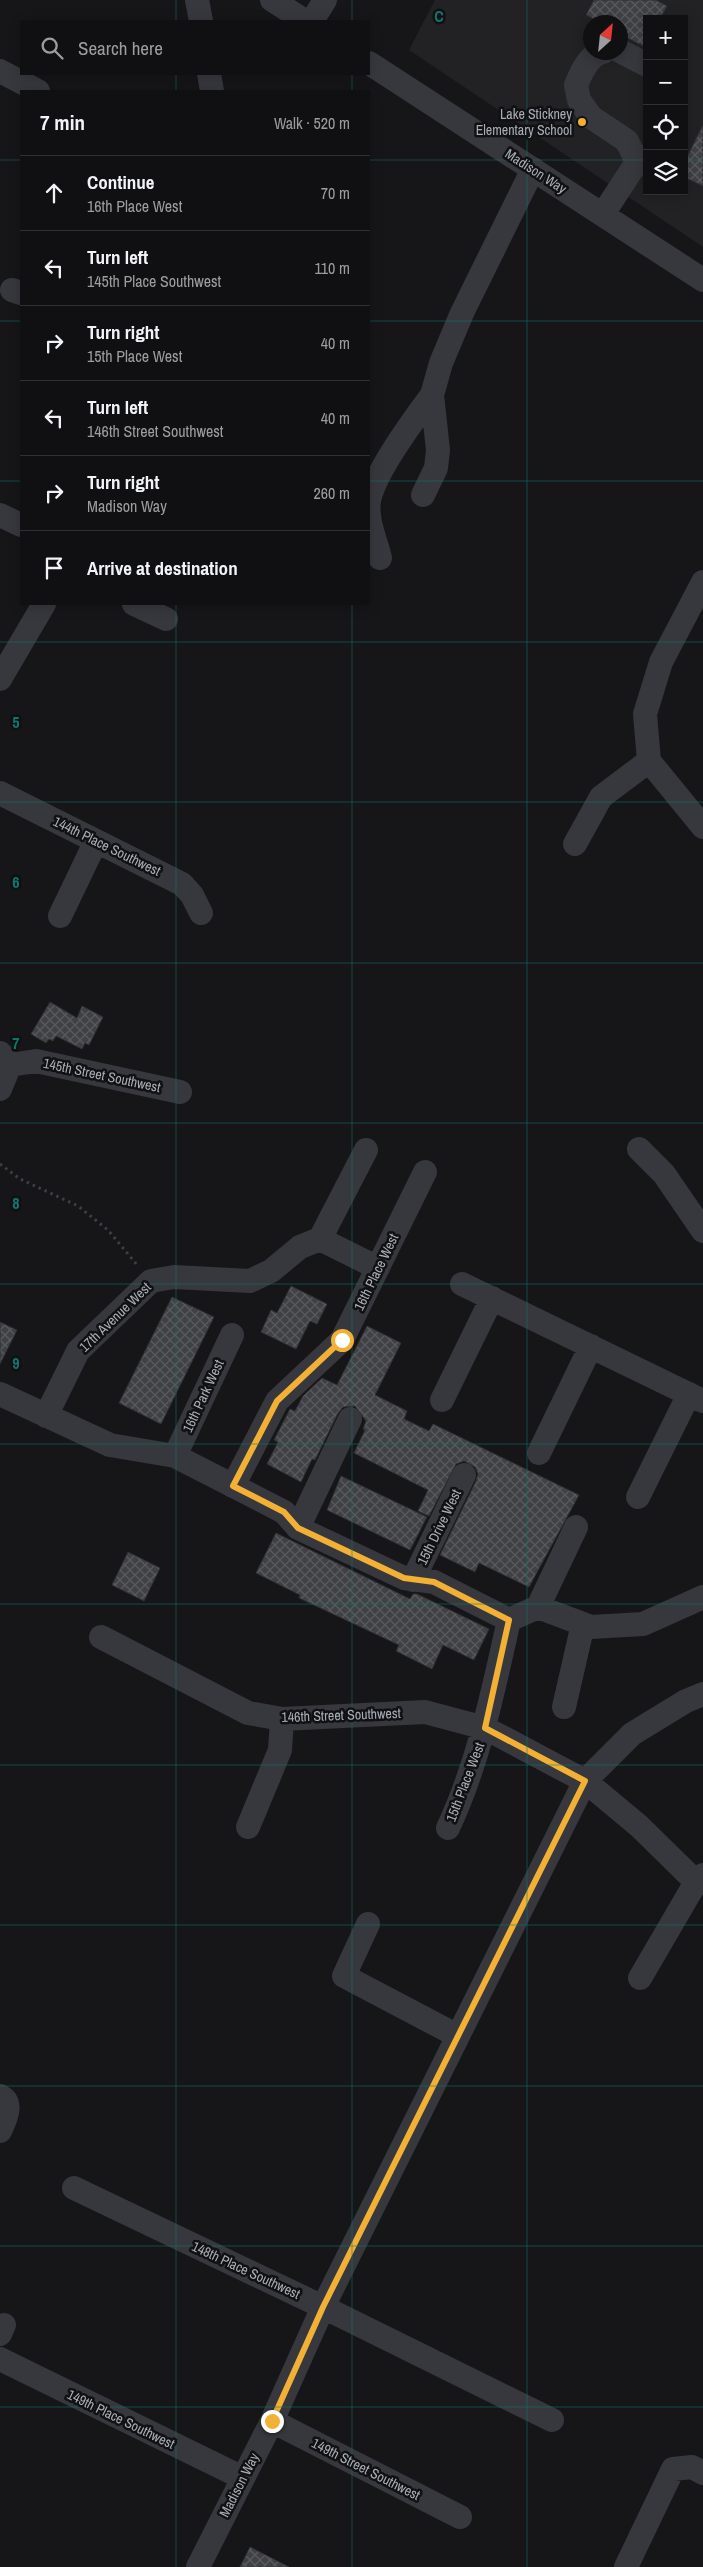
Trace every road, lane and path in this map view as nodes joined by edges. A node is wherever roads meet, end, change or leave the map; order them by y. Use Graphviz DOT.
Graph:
graph roads {
  1 [pos="197,0"];
  2 [pos="272,0"];
  3 [pos="325,0"];
  4 [pos="201,20"];
  5 [pos="303,20"];
  6 [pos="313,20"];
  7 [pos="628,55"];
  8 [pos="591,60"];
  9 [pos="643,63"];
  10 [pos="370,64"];
  11 [pos="0,71"];
  12 [pos="209,75"];
  13 [pos="36,90"];
  14 [pos="212,90"];
  15 [pos="642,159"];
  16 [pos="533,169"];
  17 [pos="603,214"];
  18 [pos="703,280"];
  19 [pos="432,396"];
  20 [pos="423,495"];
  21 [pos="370,498"];
  22 [pos="0,515"];
  23 [pos="370,518"];
  24 [pos="20,525"];
  25 [pos="380,558"];
  26 [pos="703,582"];
  27 [pos="43,605"];
  28 [pos="136,605"];
  29 [pos="166,619"];
  30 [pos="0,679"];
  31 [pos="648,761"];
  32 [pos="0,793"];
  33 [pos="703,827"];
  34 [pos="96,841"];
  35 [pos="575,844"];
  36 [pos="201,913"];
  37 [pos="60,916"];
  38 [pos="5,1059"];
  39 [pos="0,1089"];
  40 [pos="180,1092"];
  41 [pos="639,1149"];
  42 [pos="366,1150"];
  43 [pos="0,1164"];
  44 [pos="425,1172"];
  45 [pos="703,1231"];
  46 [pos="320,1239"];
  47 [pos="378,1268"];
  48 [pos="151,1281"];
  49 [pos="462,1284"];
  50 [pos="492,1298"];
  51 [pos="232,1336"];
  52 [pos="591,1346"];
  53 [pos="0,1394"];
  54 [pos="696,1398"];
  55 [pos="442,1400"];
  56 [pos="46,1416"];
  57 [pos="350,1419"];
  58 [pos="539,1453"];
  59 [pos="175,1456"];
  60 [pos="464,1475"];
  61 [pos="233,1486"];
  62 [pos="638,1497"];
  63 [pos="576,1527"];
  64 [pos="298,1528"];
  65 [pos="413,1580"];
  66 [pos="703,1597"];
  67 [pos="538,1607"];
  68 [pos="509,1620"];
  69 [pos="587,1626"];
  70 [pos="101,1637"];
  71 [pos="703,1694"];
  72 [pos="564,1707"];
  73 [pos="282,1719"];
  74 [pos="485,1728"];
  75 [pos="585,1781"];
  76 [pos="248,1826"];
  77 [pos="448,1828"];
  78 [pos="697,1890"];
  79 [pos="368,1924"];
  80 [pos="640,1978"];
  81 [pos="458,2036"];
  82 [pos="4,2101"];
  83 [pos="0,2131"];
  84 [pos="74,2188"];
  85 [pos="323,2307"];
  86 [pos="0,2360"];
  87 [pos="552,2420"];
  88 [pos="272,2421"];
  89 [pos="703,2473"];
  90 [pos="243,2478"];
  91 [pos="460,2517"];
  92 [pos="198,2567"];
  93 [pos="626,2567"];
  1 -- 4 [label="street"];
  2 -- 5 [label="street"];
  3 -- 6 [label="street"];
  7 -- 9 [label="street"];
  8 -- 15 [label="street"];
  10 -- 16 [label="street, Madison Way"];
  11 -- 13 [label="street"];
  12 -- 14 [label="street"];
  15 -- 17 [label="street"];
  16 -- 17 [label="street, Madison Way"];
  16 -- 19 [label="street"];
  17 -- 18 [label="street, Madison Way"];
  19 -- 20 [label="street"];
  19 -- 21 [label="street"];
  22 -- 24 [label="street"];
  23 -- 25 [label="street"];
  26 -- 31 [label="street"];
  27 -- 30 [label="street"];
  28 -- 29 [label="street"];
  31 -- 33 [label="street"];
  31 -- 35 [label="street"];
  32 -- 34 [label="street, 144th Place Southwest"];
  34 -- 36 [label="street, 144th Place Southwest"];
  34 -- 37 [label="street"];
  38 -- 39 [label="street"];
  38 -- 40 [label="street, 145th Street Southwest"];
  41 -- 45 [label="street"];
  42 -- 46 [label="street"];
  43 -- 48 [label="path"];
  44 -- 47 [label="street, 16th Place West"];
  46 -- 47 [label="street"];
  46 -- 48 [label="street, 17th Avenue West"];
  47 -- 61 [label="street, 16th Place West"];
  48 -- 56 [label="street, 17th Avenue West"];
  49 -- 50 [label="street"];
  50 -- 52 [label="street"];
  50 -- 55 [label="street"];
  51 -- 59 [label="street, 16th Park West"];
  52 -- 54 [label="street"];
  52 -- 58 [label="street"];
  53 -- 56 [label="street"];
  54 -- 62 [label="street"];
  56 -- 59 [label="street"];
  57 -- 64 [label="street"];
  59 -- 61 [label="street"];
  60 -- 65 [label="street, 15th Drive West"];
  61 -- 64 [label="street"];
  63 -- 67 [label="street"];
  64 -- 65 [label="street"];
  65 -- 68 [label="street"];
  66 -- 69 [label="street"];
  67 -- 68 [label="street"];
  67 -- 69 [label="street"];
  68 -- 74 [label="street, 15th Place West"];
  69 -- 72 [label="street"];
  70 -- 73 [label="street, 146th Street Southwest"];
  71 -- 75 [label="street, Madison Way"];
  73 -- 74 [label="street, 146th Street Southwest"];
  73 -- 76 [label="street"];
  74 -- 75 [label="street, 146th Street Southwest"];
  74 -- 77 [label="street, 15th Place West"];
  75 -- 78 [label="street, 146th Street Southwest"];
  75 -- 81 [label="street, Madison Way"];
  78 -- 80 [label="street"];
  79 -- 81 [label="street"];
  81 -- 85 [label="street, Madison Way"];
  82 -- 83 [label="street"];
  84 -- 85 [label="street, 148th Place Southwest"];
  85 -- 87 [label="street, 148th Place Southwest"];
  85 -- 88 [label="street, Madison Way"];
  86 -- 90 [label="street, 149th Place Southwest"];
  88 -- 90 [label="street, Madison Way"];
  88 -- 91 [label="street, 149th Street Southwest"];
  89 -- 93 [label="street"];
  90 -- 92 [label="street, Madison Way"];
}
